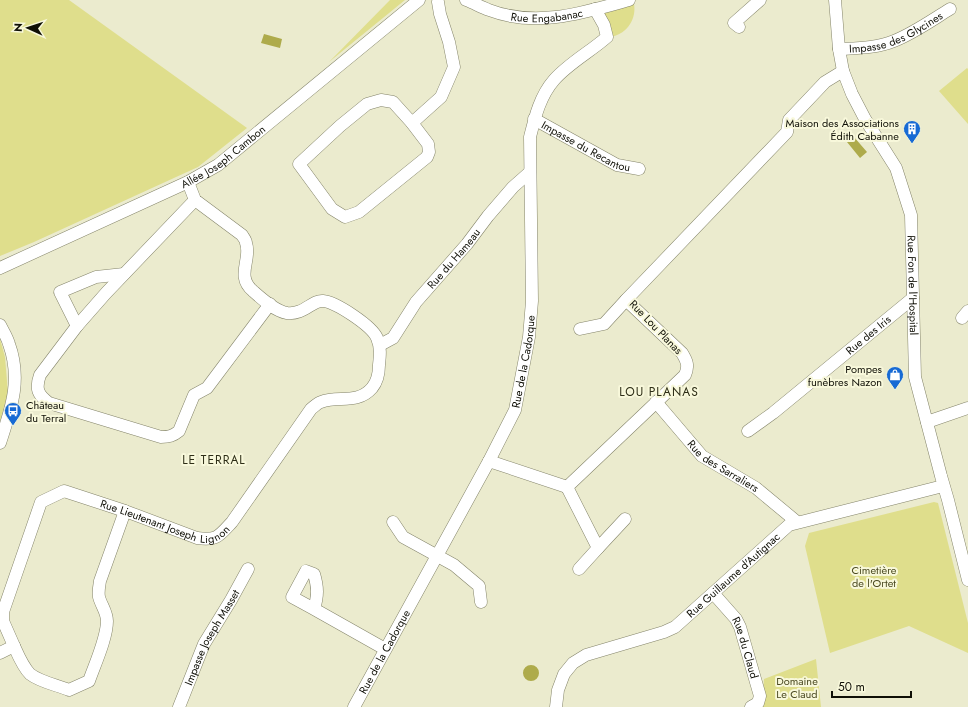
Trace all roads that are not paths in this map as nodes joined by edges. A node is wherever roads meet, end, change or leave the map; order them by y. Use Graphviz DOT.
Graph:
graph roads {
  1 [pos="419,0"];
  2 [pos="466,0"];
  3 [pos="629,0"];
  4 [pos="760,0"];
  5 [pos="835,0"];
  6 [pos="436,1"];
  7 [pos="950,9"];
  8 [pos="595,10"];
  9 [pos="739,28"];
  10 [pos="839,49"];
  11 [pos="843,71"];
  12 [pos="534,119"];
  13 [pos="412,123"];
  14 [pos="639,169"];
  15 [pos="530,172"];
  16 [pos="188,182"];
  17 [pos="195,200"];
  18 [pos="0,268"];
  19 [pos="124,274"];
  20 [pos="913,298"];
  21 [pos="626,300"];
  22 [pos="270,304"];
  23 [pos="0,324"];
  24 [pos="77,326"];
  25 [pos="580,329"];
  26 [pos="380,346"];
  27 [pos="656,402"];
  28 [pos="968,408"];
  29 [pos="927,422"];
  30 [pos="748,431"];
  31 [pos="0,444"];
  32 [pos="489,461"];
  33 [pos="944,486"];
  34 [pos="567,487"];
  35 [pos="125,511"];
  36 [pos="625,519"];
  37 [pos="393,522"];
  38 [pos="798,522"];
  39 [pos="598,548"];
  40 [pos="436,555"];
  41 [pos="248,569"];
  42 [pos="579,569"];
  43 [pos="968,580"];
  44 [pos="713,593"];
  45 [pos="481,602"];
  46 [pos="314,609"];
  47 [pos="14,646"];
  48 [pos="385,649"];
  49 [pos="0,653"];
  50 [pos="179,707"];
  51 [pos="354,707"];
  52 [pos="556,707"];
  53 [pos="751,707"];
  1 -- 16 [label="street, Allée Joseph Cambon"];
  2 -- 8 [label="street, Rue Engabanac"];
  3 -- 8 [label="street, Rue Engabanac"];
  4 -- 9 [label="street"];
  5 -- 10 [label="street, Rue Fon de l'Hospital"];
  6 -- 13 [label="street"];
  7 -- 10 [label="street, Impasse des Glycines"];
  8 -- 12 [label="street, Rue de la Cadorque"];
  10 -- 11 [label="street, Rue Fon de l'Hospital"];
  11 -- 20 [label="street, Rue Fon de l'Hospital"];
  11 -- 21 [label="street, Rue Lou Planas"];
  12 -- 14 [label="street, Impasse du Recantou"];
  12 -- 15 [label="street, Rue de la Cadorque"];
  13 -- 13 [label="street"];
  15 -- 26 [label="street, Rue du Hameau"];
  15 -- 32 [label="street, Rue de la Cadorque"];
  16 -- 17 [label="street"];
  16 -- 18 [label="street, Allée Joseph Cambon"];
  17 -- 19 [label="street"];
  17 -- 22 [label="street"];
  19 -- 24 [label="street"];
  19 -- 24 [label="street"];
  20 -- 29 [label="street, Rue Fon de l'Hospital"];
  20 -- 30 [label="street, Rue des Iris"];
  21 -- 25 [label="street"];
  21 -- 27 [label="street, Rue Lou Planas"];
  22 -- 24 [label="street"];
  22 -- 26 [label="street"];
  23 -- 31 [label="street"];
  26 -- 35 [label="street, Rue Lieutenant Joseph Lignon"];
  27 -- 34 [label="street, Rue Lou Planas"];
  27 -- 38 [label="street, Rue des Sarraliers"];
  28 -- 29 [label="street"];
  29 -- 33 [label="street, Rue Fon de l'Hospital"];
  32 -- 34 [label="street"];
  32 -- 40 [label="street, Rue de la Cadorque"];
  33 -- 38 [label="street, Rue Guillaume d'Autignac"];
  33 -- 43 [label="street, Rue Fon de l'Hospital"];
  34 -- 39 [label="street"];
  35 -- 47 [label="street, Rue Lieutenant Joseph Lignon"];
  35 -- 47 [label="street, Rue Lieutenant Joseph Lignon"];
  36 -- 39 [label="street"];
  37 -- 40 [label="street"];
  38 -- 44 [label="street, Rue Guillaume d'Autignac"];
  39 -- 42 [label="street"];
  40 -- 45 [label="street"];
  40 -- 48 [label="street, Rue de la Cadorque"];
  41 -- 50 [label="street, Impasse Joseph Masset"];
  44 -- 52 [label="street, Rue Guillaume d'Autignac"];
  44 -- 53 [label="street, Rue du Claud"];
  46 -- 48 [label="street"];
  47 -- 49 [label="street"];
  48 -- 51 [label="street, Rue de la Cadorque"];
}
